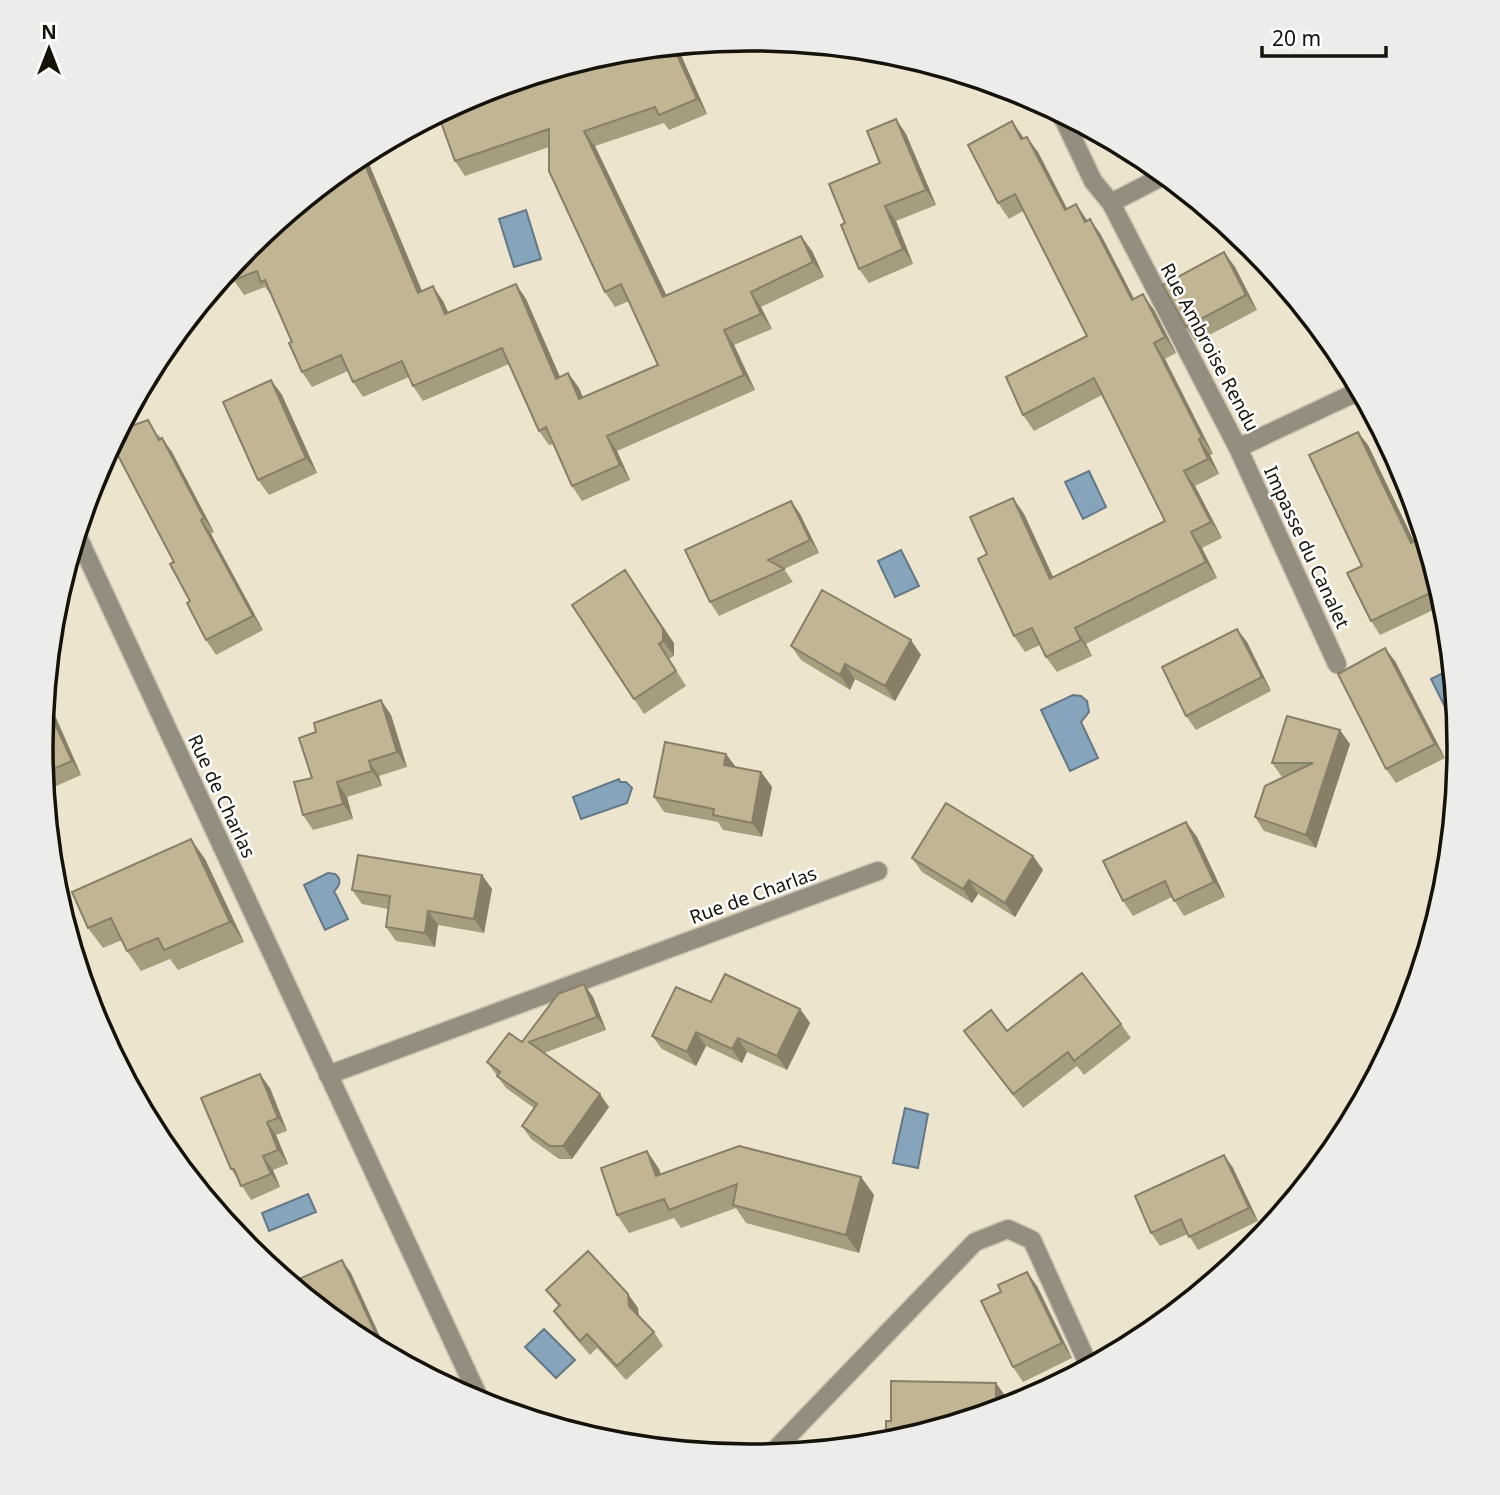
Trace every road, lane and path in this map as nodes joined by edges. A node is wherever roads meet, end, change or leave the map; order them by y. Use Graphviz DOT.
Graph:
graph roads {
  1 [pos="1068,128"];
  2 [pos="1154,181"];
  3 [pos="1111,203"];
  4 [pos="1350,395"];
  5 [pos="1238,447"];
  6 [pos="83,548"];
  7 [pos="1337,664"];
  8 [pos="878,871"];
  9 [pos="328,1075"];
  10 [pos="1085,1358"];
  11 [pos="474,1387"];
  12 [pos="781,1443"];
  1 -- 3 [label="street, Rue Ambroise Rendu"];
  2 -- 3 [label="street"];
  3 -- 5 [label="street, Rue Ambroise Rendu"];
  4 -- 5 [label="street, Rue Ambroise Rendu"];
  5 -- 7 [label="street, Impasse du Canalet"];
  6 -- 9 [label="street, Rue de Charlas"];
  8 -- 9 [label="street, Rue de Charlas"];
  9 -- 11 [label="street, Rue de Charlas"];
  10 -- 12 [label="street"];
}
